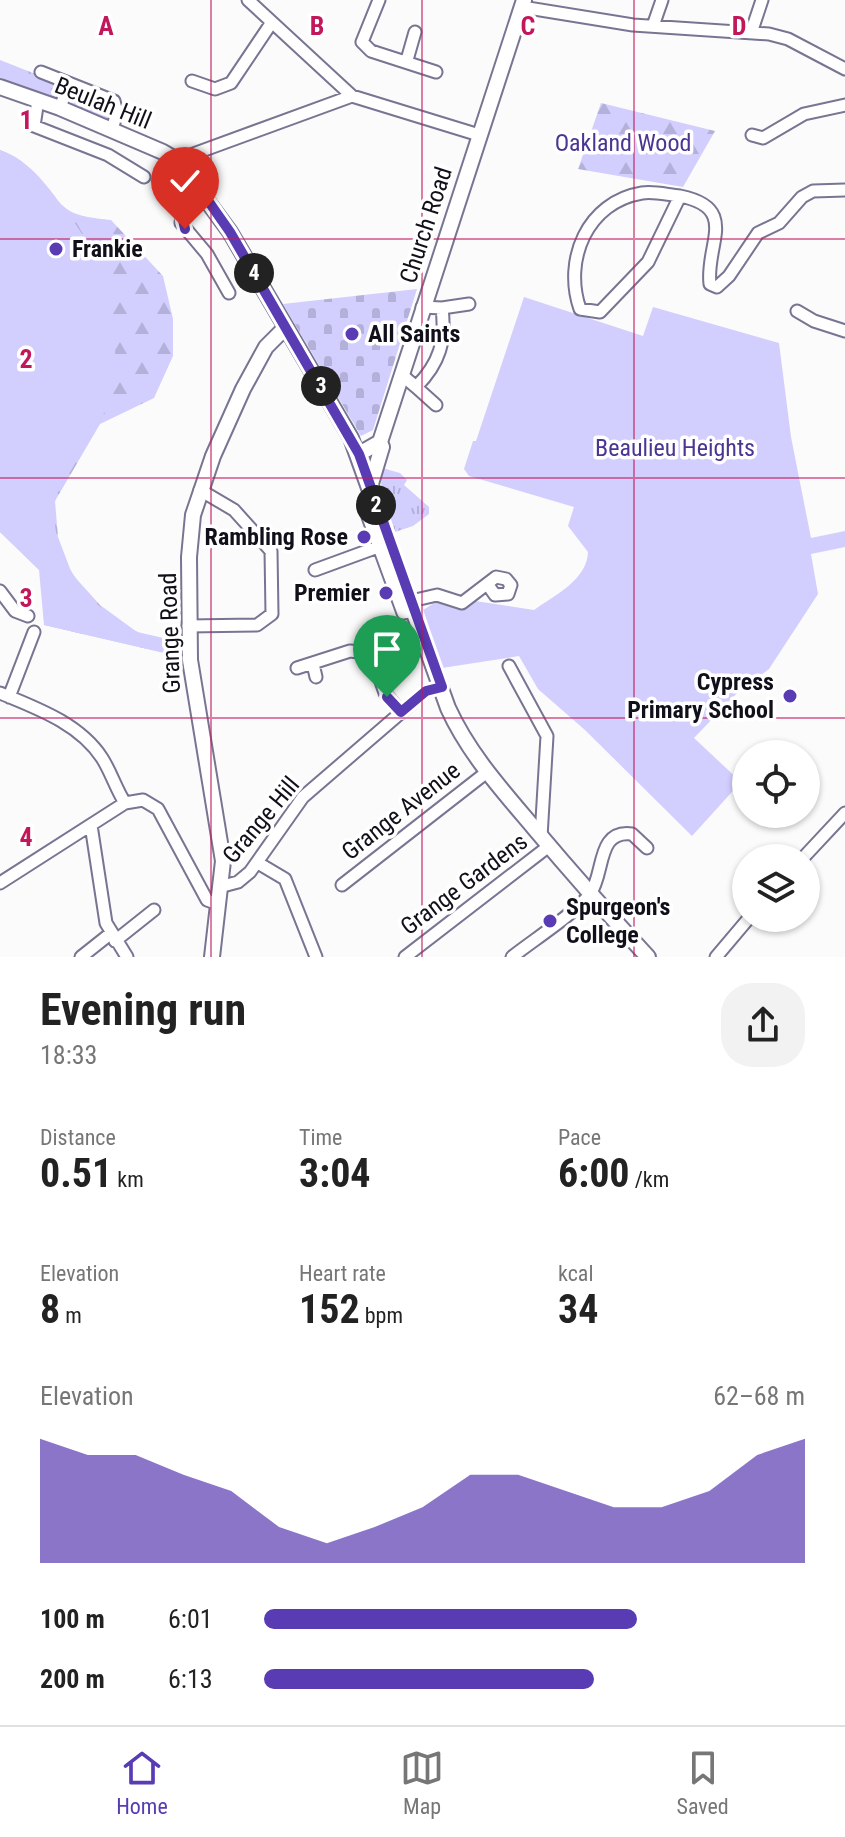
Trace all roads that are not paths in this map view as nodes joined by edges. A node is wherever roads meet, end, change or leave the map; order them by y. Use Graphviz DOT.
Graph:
graph roads {
  1 [pos="248,0"];
  2 [pos="379,0"];
  3 [pos="662,0"];
  4 [pos="762,0"];
  5 [pos="523,4"];
  6 [pos="272,22"];
  7 [pos="653,26"];
  8 [pos="415,32"];
  9 [pos="751,33"];
  10 [pos="407,60"];
  11 [pos="845,69"];
  12 [pos="41,72"];
  13 [pos="436,72"];
  14 [pos="192,81"];
  15 [pos="69,83"];
  16 [pos="0,87"];
  17 [pos="352,96"];
  18 [pos="38,100"];
  19 [pos="845,105"];
  20 [pos="60,108"];
  21 [pos="112,129"];
  22 [pos="479,135"];
  23 [pos="752,135"];
  24 [pos="177,160"];
  25 [pos="144,177"];
  26 [pos="845,190"];
  27 [pos="202,192"];
  28 [pos="680,196"];
  29 [pos="229,293"];
  30 [pos="469,304"];
  31 [pos="422,307"];
  32 [pos="442,308"];
  33 [pos="797,311"];
  34 [pos="286,327"];
  35 [pos="845,331"];
  36 [pos="402,375"];
  37 [pos="416,387"];
  38 [pos="436,405"];
  39 [pos="380,442"];
  40 [pos="359,454"];
  41 [pos="370,487"];
  42 [pos="200,490"];
  43 [pos="384,545"];
  44 [pos="315,570"];
  45 [pos="488,585"];
  46 [pos="0,592"];
  47 [pos="413,606"];
  48 [pos="28,616"];
  49 [pos="188,626"];
  50 [pos="34,632"];
  51 [pos="313,664"];
  52 [pos="509,666"];
  53 [pos="297,668"];
  54 [pos="316,677"];
  55 [pos="442,687"];
  56 [pos="5,695"];
  57 [pos="401,712"];
  58 [pos="487,772"];
  59 [pos="125,803"];
  60 [pos="845,813"];
  61 [pos="91,825"];
  62 [pos="545,842"];
  63 [pos="816,844"];
  64 [pos="647,848"];
  65 [pos="258,863"];
  66 [pos="0,883"];
  67 [pos="342,885"];
  68 [pos="223,886"];
  69 [pos="590,895"];
  70 [pos="218,904"];
  71 [pos="154,910"];
  72 [pos="737,932"];
  73 [pos="112,938"];
  74 [pos="81,957"];
  75 [pos="127,957"];
  76 [pos="212,957"];
  77 [pos="316,957"];
  78 [pos="405,957"];
  79 [pos="512,957"];
  80 [pos="648,957"];
  81 [pos="716,957"];
  1 -- 6 [label="street"];
  2 -- 10 [label="street"];
  3 -- 7 [label="street"];
  4 -- 9 [label="street"];
  5 -- 7 [label="street"];
  5 -- 22 [label="main road, Church Road"];
  6 -- 14 [label="street"];
  6 -- 17 [label="street"];
  7 -- 9 [label="street"];
  8 -- 10 [label="street"];
  9 -- 11 [label="street"];
  10 -- 13 [label="street"];
  12 -- 15 [label="street"];
  15 -- 20 [label="street"];
  15 -- 21 [label="street"];
  16 -- 18 [label="main road, Beulah Hill"];
  17 -- 22 [label="street"];
  17 -- 24 [label="street"];
  18 -- 20 [label="main road, Beulah Hill"];
  18 -- 25 [label="street"];
  19 -- 23 [label="street"];
  20 -- 21 [label="main road, Beulah Hill"];
  21 -- 24 [label="main road, Beulah Hill"];
  22 -- 31 [label="main road, Church Road"];
  24 -- 27 [label="main road, Beulah Hill"];
  26 -- 28 [label="street"];
  27 -- 29 [label="street"];
  27 -- 34 [label="main road, Beulah Hill"];
  28 -- 28 [label="street"];
  30 -- 32 [label="street"];
  31 -- 32 [label="street"];
  31 -- 36 [label="main road, Church Road"];
  32 -- 37 [label="street"];
  33 -- 35 [label="street"];
  34 -- 40 [label="main road, Beulah Hill"];
  34 -- 42 [label="main road, Grange Road"];
  36 -- 37 [label="street"];
  36 -- 39 [label="main road, Church Road"];
  37 -- 38 [label="street"];
  39 -- 40 [label="main road"];
  39 -- 41 [label="main road, Church Road"];
  40 -- 41 [label="main road, Beulah Hill"];
  41 -- 43 [label="main road, Beulah Hill"];
  42 -- 49 [label="main road, Grange Road"];
  42 -- 49 [label="street"];
  43 -- 44 [label="street"];
  43 -- 47 [label="main road, Beulah Hill"];
  45 -- 47 [label="street"];
  46 -- 48 [label="street"];
  47 -- 55 [label="main road, Beulah Hill"];
  49 -- 68 [label="main road, Grange Road"];
  50 -- 56 [label="street"];
  51 -- 53 [label="street"];
  51 -- 54 [label="street"];
  51 -- 57 [label="street"];
  52 -- 62 [label="street"];
  55 -- 57 [label="street, Grange Hill"];
  55 -- 58 [label="main road, Beulah Hill"];
  56 -- 59 [label="street"];
  57 -- 65 [label="street, Grange Hill"];
  58 -- 62 [label="main road, Beulah Hill"];
  58 -- 67 [label="street, Grange Avenue"];
  59 -- 61 [label="street"];
  59 -- 70 [label="street"];
  60 -- 63 [label="street"];
  61 -- 66 [label="street"];
  61 -- 73 [label="street"];
  62 -- 69 [label="main road, Beulah Hill"];
  62 -- 78 [label="street, Grange Gardens"];
  64 -- 69 [label="street"];
  65 -- 68 [label="street, Grange Hill"];
  65 -- 77 [label="street"];
  68 -- 70 [label="main road, Grange Road"];
  69 -- 79 [label="street"];
  69 -- 80 [label="main road, Beulah Hill"];
  70 -- 76 [label="main road, Grange Road"];
  71 -- 73 [label="street"];
  72 -- 81 [label="street"];
  73 -- 74 [label="street"];
  73 -- 75 [label="street"];
}
